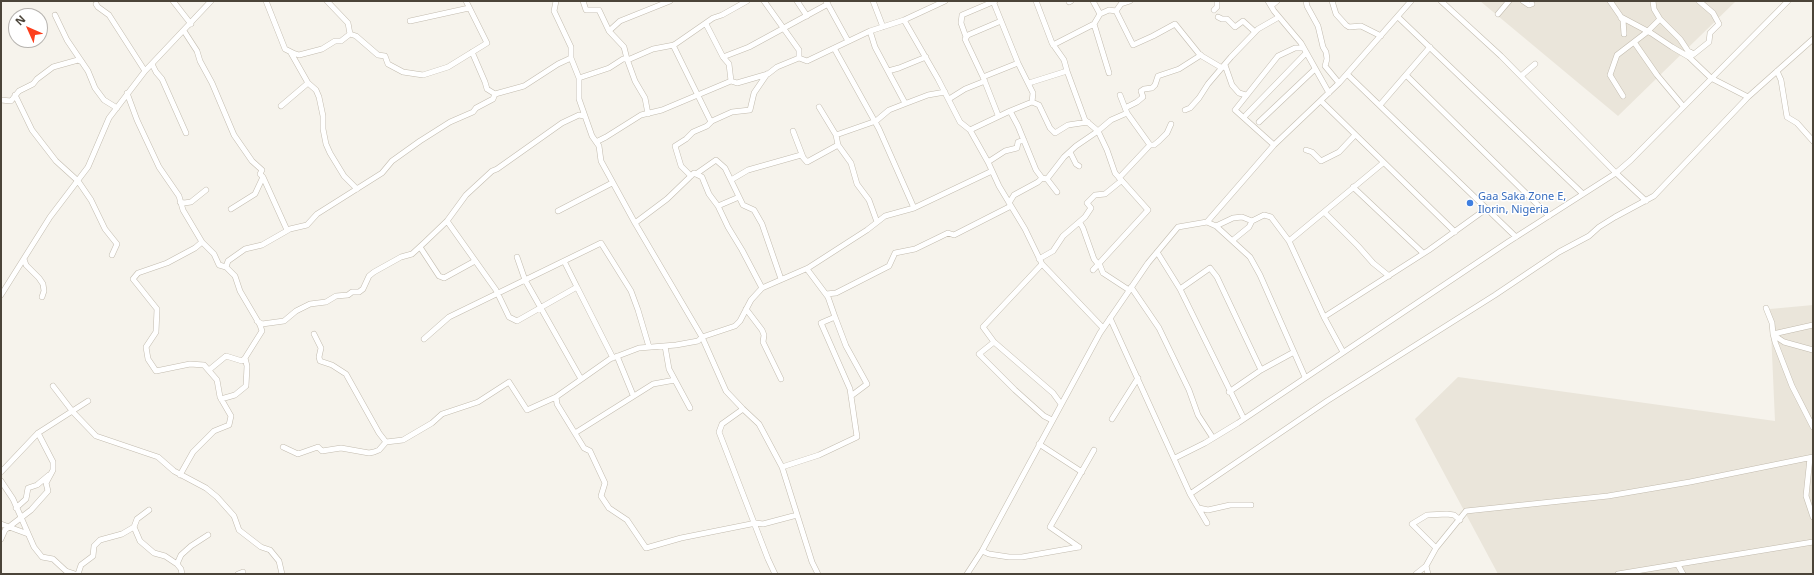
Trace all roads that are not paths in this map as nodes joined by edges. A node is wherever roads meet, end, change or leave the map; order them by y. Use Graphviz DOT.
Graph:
graph roads {
  1 [pos="173,1"];
  2 [pos="211,1"];
  3 [pos="266,1"];
  4 [pos="326,1"];
  5 [pos="466,1"];
  6 [pos="556,1"];
  7 [pos="583,1"];
  8 [pos="670,1"];
  9 [pos="746,1"];
  10 [pos="764,1"];
  11 [pos="798,1"];
  12 [pos="873,1"];
  13 [pos="945,1"];
  14 [pos="993,1"];
  15 [pos="1036,1"];
  16 [pos="1093,1"];
  17 [pos="1130,1"];
  18 [pos="1216,1"];
  19 [pos="1277,1"];
  20 [pos="1306,1"];
  21 [pos="1332,1"];
  22 [pos="1411,1"];
  23 [pos="1441,1"];
  24 [pos="1509,1"];
  25 [pos="1522,1"];
  26 [pos="1610,1"];
  27 [pos="1653,1"];
  28 [pos="1699,1"];
  29 [pos="1788,1"];
  30 [pos="827,3"];
  31 [pos="96,4"];
  32 [pos="1270,4"];
  33 [pos="1532,4"];
  34 [pos="469,8"];
  35 [pos="1214,10"];
  36 [pos="1116,11"];
  37 [pos="1100,14"];
  38 [pos="1498,14"];
  39 [pos="55,16"];
  40 [pos="807,16"];
  41 [pos="1218,17"];
  42 [pos="1279,17"];
  43 [pos="1398,17"];
  44 [pos="1621,17"];
  45 [pos="1660,19"];
  46 [pos="904,20"];
  47 [pos="410,21"];
  48 [pos="1001,22"];
  49 [pos="190,24"];
  50 [pos="706,24"];
  51 [pos="1094,24"];
  52 [pos="883,27"];
  53 [pos="784,28"];
  54 [pos="870,30"];
  55 [pos="184,31"];
  56 [pos="609,31"];
  57 [pos="1255,32"];
  58 [pos="1647,32"];
  59 [pos="350,34"];
  60 [pos="1624,34"];
  61 [pos="1381,36"];
  62 [pos="966,37"];
  63 [pos="1813,39"];
  64 [pos="848,42"];
  65 [pos="1634,42"];
  66 [pos="673,45"];
  67 [pos="1053,45"];
  68 [pos="1430,47"];
  69 [pos="834,48"];
  70 [pos="1303,48"];
  71 [pos="291,52"];
  72 [pos="472,52"];
  73 [pos="76,53"];
  74 [pos="1306,53"];
  75 [pos="1201,55"];
  76 [pos="1692,56"];
  77 [pos="723,57"];
  78 [pos="926,57"];
  79 [pos="571,58"];
  80 [pos="800,58"];
  81 [pos="627,59"];
  82 [pos="73,61"];
  83 [pos="82,62"];
  84 [pos="1018,63"];
  85 [pos="152,64"];
  86 [pos="1535,64"];
  87 [pos="1223,67"];
  88 [pos="1315,68"];
  89 [pos="145,71"];
  90 [pos="888,71"];
  91 [pos="1067,71"];
  92 [pos="1777,71"];
  93 [pos="1109,73"];
  94 [pos="767,74"];
  95 [pos="1347,74"];
  96 [pos="1406,75"];
  97 [pos="1521,76"];
  98 [pos="579,78"];
  99 [pos="1711,78"];
  100 [pos="984,79"];
  101 [pos="731,81"];
  102 [pos="308,83"];
  103 [pos="1029,83"];
  104 [pos="1339,84"];
  105 [pos="945,92"];
  106 [pos="127,93"];
  107 [pos="495,94"];
  108 [pos="698,94"];
  109 [pos="1329,94"];
  110 [pos="15,95"];
  111 [pos="1120,95"];
  112 [pos="1246,95"];
  113 [pos="1623,96"];
  114 [pos="1748,97"];
  115 [pos="949,99"];
  116 [pos="1,100"];
  117 [pos="1321,101"];
  118 [pos="1032,102"];
  119 [pos="905,104"];
  120 [pos="1380,105"];
  121 [pos="281,106"];
  122 [pos="1683,106"];
  123 [pos="818,107"];
  124 [pos="117,108"];
  125 [pos="1126,110"];
  126 [pos="1185,110"];
  127 [pos="1010,111"];
  128 [pos="648,114"];
  129 [pos="998,115"];
  130 [pos="1246,115"];
  131 [pos="584,116"];
  132 [pos="711,122"];
  133 [pos="875,122"];
  134 [pos="1088,122"];
  135 [pos="1259,122"];
  136 [pos="1171,124"];
  137 [pos="970,130"];
  138 [pos="793,131"];
  139 [pos="1098,131"];
  140 [pos="186,133"];
  141 [pos="836,135"];
  142 [pos="1355,135"];
  143 [pos="1024,140"];
  144 [pos="1813,141"];
  145 [pos="596,142"];
  146 [pos="838,145"];
  147 [pos="1150,145"];
  148 [pos="1274,145"];
  149 [pos="1306,150"];
  150 [pos="1070,152"];
  151 [pos="803,157"];
  152 [pos="988,162"];
  153 [pos="1383,163"];
  154 [pos="1079,166"];
  155 [pos="992,171"];
  156 [pos="1616,173"];
  157 [pos="694,175"];
  158 [pos="263,177"];
  159 [pos="1044,178"];
  160 [pos="1120,179"];
  161 [pos="731,180"];
  162 [pos="78,181"];
  163 [pos="612,183"];
  164 [pos="1354,187"];
  165 [pos="357,189"];
  166 [pos="206,190"];
  167 [pos="1057,192"];
  168 [pos="1583,194"];
  169 [pos="739,197"];
  170 [pos="1646,201"];
  171 [pos="180,202"];
  172 [pos="1010,205"];
  173 [pos="718,206"];
  174 [pos="914,208"];
  175 [pos="232,209"];
  176 [pos="1486,210"];
  177 [pos="558,211"];
  178 [pos="1324,212"];
  179 [pos="1549,216"];
  180 [pos="447,221"];
  181 [pos="1252,221"];
  182 [pos="877,222"];
  183 [pos="1207,222"];
  184 [pos="635,223"];
  185 [pos="1080,223"];
  186 [pos="1216,226"];
  187 [pos="287,230"];
  188 [pos="1455,232"];
  189 [pos="1516,237"];
  190 [pos="1233,240"];
  191 [pos="1289,241"];
  192 [pos="202,242"];
  193 [pos="420,247"];
  194 [pos="1157,252"];
  195 [pos="1423,254"];
  196 [pos="112,255"];
  197 [pos="517,257"];
  198 [pos="24,259"];
  199 [pos="475,261"];
  200 [pos="564,261"];
  201 [pos="1040,261"];
  202 [pos="1099,264"];
  203 [pos="226,267"];
  204 [pos="807,269"];
  205 [pos="1093,270"];
  206 [pos="1389,276"];
  207 [pos="781,279"];
  208 [pos="525,280"];
  209 [pos="577,287"];
  210 [pos="762,288"];
  211 [pos="1130,288"];
  212 [pos="1180,289"];
  213 [pos="498,294"];
  214 [pos="826,294"];
  215 [pos="1,295"];
  216 [pos="42,297"];
  217 [pos="541,308"];
  218 [pos="1766,308"];
  219 [pos="746,310"];
  220 [pos="835,317"];
  221 [pos="1324,317"];
  222 [pos="1110,318"];
  223 [pos="257,321"];
  224 [pos="1813,325"];
  225 [pos="1104,328"];
  226 [pos="314,334"];
  227 [pos="1774,334"];
  228 [pos="702,337"];
  229 [pos="424,339"];
  230 [pos="994,342"];
  231 [pos="665,346"];
  232 [pos="649,348"];
  233 [pos="1813,350"];
  234 [pos="1294,352"];
  235 [pos="1343,352"];
  236 [pos="615,357"];
  237 [pos="245,358"];
  238 [pos="209,370"];
  239 [pos="1261,370"];
  240 [pos="1305,377"];
  241 [pos="1138,378"];
  242 [pos="581,379"];
  243 [pos="781,379"];
  244 [pos="675,380"];
  245 [pos="53,386"];
  246 [pos="1229,392"];
  247 [pos="633,395"];
  248 [pos="851,396"];
  249 [pos="556,397"];
  250 [pos="221,399"];
  251 [pos="88,401"];
  252 [pos="1061,404"];
  253 [pos="690,408"];
  254 [pos="743,409"];
  255 [pos="73,412"];
  256 [pos="1112,419"];
  257 [pos="1244,419"];
  258 [pos="1052,420"];
  259 [pos="1813,427"];
  260 [pos="38,433"];
  261 [pos="574,433"];
  262 [pos="1212,438"];
  263 [pos="386,442"];
  264 [pos="1039,444"];
  265 [pos="283,447"];
  266 [pos="1094,450"];
  267 [pos="1175,458"];
  268 [pos="1812,458"];
  269 [pos="782,467"];
  270 [pos="1,472"];
  271 [pos="52,472"];
  272 [pos="1082,472"];
  273 [pos="180,475"];
  274 [pos="1,482"];
  275 [pos="1190,494"];
  276 [pos="1806,499"];
  277 [pos="1813,500"];
  278 [pos="1251,505"];
  279 [pos="16,508"];
  280 [pos="1198,508"];
  281 [pos="149,510"];
  282 [pos="797,515"];
  283 [pos="1813,517"];
  284 [pos="20,518"];
  285 [pos="1460,520"];
  286 [pos="1207,523"];
  287 [pos="1,524"];
  288 [pos="755,524"];
  289 [pos="9,527"];
  290 [pos="134,527"];
  291 [pos="28,534"];
  292 [pos="208,535"];
  293 [pos="1,539"];
  294 [pos="1813,542"];
  295 [pos="1436,548"];
  296 [pos="982,551"];
  297 [pos="177,564"];
  298 [pos="1678,565"];
  299 [pos="1426,566"];
  300 [pos="75,574"];
  301 [pos="78,574"];
  302 [pos="182,574"];
  303 [pos="282,574"];
  304 [pos="775,574"];
  305 [pos="818,574"];
  306 [pos="967,574"];
  307 [pos="1416,574"];
  308 [pos="1428,574"];
  309 [pos="1618,574"];
  310 [pos="1683,574"];
  1 -- 49 [label="street"];
  2 -- 49 [label="street"];
  3 -- 71 [label="street"];
  4 -- 59 [label="street"];
  5 -- 34 [label="street"];
  6 -- 79 [label="street"];
  7 -- 56 [label="street"];
  8 -- 56 [label="street"];
  9 -- 50 [label="street"];
  10 -- 53 [label="street"];
  11 -- 40 [label="street"];
  12 -- 52 [label="street"];
  13 -- 46 [label="street"];
  14 -- 48 [label="street"];
  14 -- 62 [label="street"];
  15 -- 67 [label="street"];
  16 -- 37 [label="street"];
  17 -- 36 [label="street"];
  18 -- 35 [label="street"];
  19 -- 32 [label="street"];
  20 -- 104 [label="street"];
  21 -- 61 [label="street"];
  22 -- 43 [label="street"];
  23 -- 97 [label="street"];
  24 -- 38 [label="street"];
  25 -- 33 [label="street"];
  26 -- 44 [label="street"];
  27 -- 45 [label="street"];
  28 -- 76 [label="street"];
  29 -- 99 [label="street"];
  30 -- 40 [label="street"];
  30 -- 64 [label="street"];
  31 -- 89 [label="street"];
  32 -- 42 [label="street"];
  34 -- 47 [label="street"];
  34 -- 72 [label="street"];
  36 -- 37 [label="street"];
  36 -- 75 [label="street"];
  37 -- 51 [label="street"];
  39 -- 73 [label="street"];
  40 -- 53 [label="street"];
  41 -- 57 [label="street"];
  42 -- 57 [label="street"];
  42 -- 70 [label="street"];
  43 -- 61 [label="street"];
  43 -- 68 [label="street"];
  44 -- 58 [label="street"];
  44 -- 60 [label="street"];
  45 -- 58 [label="street"];
  45 -- 76 [label="street"];
  46 -- 52 [label="street"];
  46 -- 78 [label="street"];
  48 -- 62 [label="street"];
  48 -- 84 [label="street"];
  49 -- 55 [label="street"];
  50 -- 66 [label="street"];
  50 -- 77 [label="street"];
  51 -- 67 [label="street"];
  51 -- 93 [label="street"];
  52 -- 54 [label="street"];
  53 -- 77 [label="street"];
  53 -- 80 [label="street"];
  54 -- 64 [label="street"];
  54 -- 90 [label="street"];
  55 -- 85 [label="street"];
  55 -- 158 [label="street"];
  56 -- 81 [label="street"];
  57 -- 87 [label="street"];
  58 -- 65 [label="street"];
  58 -- 76 [label="street"];
  59 -- 71 [label="street"];
  59 -- 72 [label="street"];
  61 -- 95 [label="street"];
  62 -- 100 [label="street"];
  63 -- 92 [label="street"];
  64 -- 69 [label="street"];
  65 -- 113 [label="street"];
  65 -- 122 [label="street"];
  66 -- 81 [label="street"];
  66 -- 108 [label="street"];
  67 -- 91 [label="street"];
  68 -- 96 [label="street"];
  68 -- 168 [label="street"];
  69 -- 80 [label="street"];
  69 -- 133 [label="street"];
  70 -- 74 [label="street"];
  70 -- 112 [label="street"];
  71 -- 102 [label="street"];
  72 -- 107 [label="street"];
  73 -- 82 [label="street"];
  73 -- 83 [label="street"];
  74 -- 88 [label="street"];
  74 -- 130 [label="street"];
  75 -- 87 [label="street"];
  75 -- 125 [label="street"];
  76 -- 99 [label="street"];
  77 -- 101 [label="street"];
  78 -- 90 [label="street"];
  78 -- 105 [label="street"];
  79 -- 98 [label="street"];
  79 -- 107 [label="street"];
  80 -- 94 [label="street"];
  81 -- 98 [label="street"];
  81 -- 128 [label="street"];
  82 -- 83 [label="street"];
  82 -- 110 [label="street"];
  83 -- 124 [label="street"];
  84 -- 100 [label="street"];
  84 -- 103 [label="street"];
  85 -- 89 [label="street"];
  85 -- 140 [label="street"];
  86 -- 97 [label="street"];
  87 -- 112 [label="street"];
  87 -- 126 [label="street"];
  88 -- 109 [label="street"];
  88 -- 135 [label="street"];
  89 -- 106 [label="street"];
  90 -- 119 [label="street"];
  91 -- 103 [label="street"];
  91 -- 134 [label="street"];
  92 -- 114 [label="street"];
  92 -- 144 [label="street"];
  94 -- 101 [label="street"];
  94 -- 132 [label="street"];
  95 -- 104 [label="street"];
  95 -- 120 [label="street"];
  96 -- 120 [label="street"];
  96 -- 179 [label="street"];
  97 -- 156 [label="street"];
  98 -- 131 [label="street"];
  99 -- 114 [label="street"];
  99 -- 122 [label="street"];
  100 -- 115 [label="street"];
  100 -- 129 [label="street"];
  101 -- 108 [label="street"];
  102 -- 121 [label="street"];
  102 -- 165 [label="street"];
  103 -- 118 [label="street"];
  104 -- 109 [label="street"];
  105 -- 115 [label="street"];
  105 -- 119 [label="street"];
  106 -- 124 [label="street"];
  106 -- 171 [label="street"];
  107 -- 165 [label="street"];
  108 -- 128 [label="street"];
  108 -- 132 [label="street"];
  109 -- 117 [label="street"];
  110 -- 116 [label="street"];
  110 -- 162 [label="street"];
  111 -- 125 [label="street"];
  112 -- 148 [label="street"];
  114 -- 170 [label="street"];
  115 -- 137 [label="street"];
  117 -- 142 [label="street"];
  117 -- 148 [label="street"];
  118 -- 127 [label="street"];
  118 -- 134 [label="street"];
  119 -- 133 [label="street"];
  120 -- 176 [label="street"];
  122 -- 156 [label="street"];
  123 -- 141 [label="street"];
  124 -- 162 [label="street"];
  125 -- 139 [label="street"];
  125 -- 147 [label="street"];
  127 -- 129 [label="street"];
  127 -- 143 [label="street"];
  128 -- 145 [label="street"];
  129 -- 137 [label="street"];
  131 -- 145 [label="street"];
  131 -- 180 [label="street"];
  132 -- 157 [label="street"];
  133 -- 141 [label="street"];
  133 -- 174 [label="street"];
  134 -- 139 [label="street"];
  136 -- 147 [label="street"];
  137 -- 152 [label="street"];
  138 -- 151 [label="street"];
  139 -- 150 [label="street"];
  139 -- 160 [label="street"];
  141 -- 146 [label="street"];
  142 -- 149 [label="street"];
  142 -- 153 [label="street"];
  143 -- 152 [label="street"];
  143 -- 159 [label="street"];
  145 -- 163 [label="street"];
  146 -- 151 [label="street"];
  146 -- 182 [label="street"];
  147 -- 160 [label="street"];
  148 -- 183 [label="street"];
  150 -- 154 [label="street"];
  150 -- 159 [label="street"];
  151 -- 161 [label="street"];
  152 -- 155 [label="street"];
  153 -- 164 [label="street"];
  153 -- 188 [label="street"];
  155 -- 172 [label="street"];
  155 -- 174 [label="street"];
  156 -- 168 [label="street"];
  156 -- 170 [label="street"];
  157 -- 161 [label="street"];
  157 -- 173 [label="street"];
  157 -- 184 [label="street"];
  158 -- 175 [label="street"];
  158 -- 187 [label="street"];
  159 -- 167 [label="street"];
  159 -- 172 [label="street"];
  160 -- 185 [label="street"];
  160 -- 202 [label="street"];
  161 -- 169 [label="street"];
  162 -- 196 [label="street"];
  162 -- 198 [label="street"];
  163 -- 177 [label="street"];
  163 -- 184 [label="street"];
  164 -- 178 [label="street"];
  164 -- 195 [label="street"];
  165 -- 187 [label="street"];
  166 -- 171 [label="street"];
  168 -- 179 [label="street"];
  169 -- 173 [label="street"];
  169 -- 207 [label="street"];
  170 -- 275 [label="street"];
  171 -- 192 [label="street"];
  172 -- 201 [label="street"];
  172 -- 214 [label="street"];
  173 -- 210 [label="street"];
  174 -- 182 [label="street"];
  176 -- 188 [label="street"];
  176 -- 189 [label="street"];
  178 -- 191 [label="street"];
  178 -- 206 [label="street"];
  179 -- 189 [label="street"];
  180 -- 193 [label="street"];
  180 -- 199 [label="street"];
  181 -- 186 [label="street"];
  181 -- 190 [label="street"];
  181 -- 191 [label="street"];
  182 -- 204 [label="street"];
  183 -- 186 [label="street"];
  183 -- 194 [label="street"];
  184 -- 228 [label="street"];
  185 -- 201 [label="street"];
  185 -- 202 [label="street"];
  186 -- 190 [label="street"];
  187 -- 203 [label="street"];
  188 -- 195 [label="street"];
  189 -- 235 [label="street"];
  190 -- 234 [label="street"];
  191 -- 221 [label="street"];
  192 -- 203 [label="street"];
  192 -- 238 [label="street"];
  193 -- 199 [label="street"];
  193 -- 223 [label="street"];
  194 -- 211 [label="street"];
  194 -- 212 [label="street"];
  195 -- 206 [label="street"];
  197 -- 208 [label="street"];
  198 -- 215 [label="street"];
  198 -- 216 [label="street"];
  199 -- 213 [label="street"];
  200 -- 208 [label="street"];
  200 -- 209 [label="street"];
  200 -- 232 [label="street"];
  201 -- 225 [label="street"];
  201 -- 230 [label="street"];
  202 -- 205 [label="street"];
  202 -- 211 [label="street"];
  203 -- 223 [label="street"];
  204 -- 207 [label="street"];
  204 -- 214 [label="street"];
  206 -- 221 [label="street"];
  207 -- 210 [label="street"];
  208 -- 213 [label="street"];
  208 -- 217 [label="street"];
  209 -- 217 [label="street"];
  209 -- 236 [label="street"];
  210 -- 219 [label="street"];
  211 -- 222 [label="street"];
  211 -- 262 [label="street"];
  212 -- 239 [label="street"];
  212 -- 246 [label="street"];
  213 -- 217 [label="street"];
  213 -- 229 [label="street"];
  214 -- 220 [label="street"];
  217 -- 242 [label="street"];
  218 -- 227 [label="street"];
  219 -- 228 [label="street"];
  219 -- 243 [label="street"];
  220 -- 248 [label="street"];
  220 -- 248 [label="street"];
  221 -- 235 [label="street"];
  222 -- 225 [label="street"];
  222 -- 241 [label="street"];
  223 -- 237 [label="street"];
  224 -- 227 [label="street"];
  225 -- 252 [label="street"];
  226 -- 263 [label="street"];
  227 -- 233 [label="street"];
  227 -- 259 [label="street"];
  228 -- 231 [label="street"];
  228 -- 254 [label="street"];
  230 -- 252 [label="street"];
  230 -- 258 [label="street"];
  231 -- 232 [label="street"];
  231 -- 244 [label="street"];
  232 -- 236 [label="street"];
  234 -- 239 [label="street"];
  234 -- 240 [label="street"];
  235 -- 240 [label="street"];
  236 -- 242 [label="street"];
  236 -- 247 [label="street"];
  237 -- 238 [label="street"];
  237 -- 250 [label="street"];
  238 -- 250 [label="street"];
  239 -- 246 [label="street"];
  240 -- 257 [label="street"];
  241 -- 256 [label="street"];
  241 -- 267 [label="street"];
  242 -- 249 [label="street"];
  244 -- 247 [label="street"];
  244 -- 253 [label="street"];
  245 -- 255 [label="street"];
  246 -- 257 [label="street"];
  247 -- 261 [label="street"];
  248 -- 269 [label="street"];
  249 -- 261 [label="street"];
  249 -- 263 [label="street"];
  250 -- 273 [label="street"];
  251 -- 255 [label="street"];
  252 -- 258 [label="street"];
  254 -- 269 [label="street"];
  254 -- 288 [label="street"];
  255 -- 260 [label="street"];
  255 -- 273 [label="street"];
  257 -- 262 [label="street"];
  258 -- 264 [label="street"];
  260 -- 270 [label="street"];
  260 -- 271 [label="street"];
  261 -- 288 [label="street"];
  262 -- 267 [label="street"];
  263 -- 265 [label="street"];
  264 -- 272 [label="street"];
  264 -- 296 [label="street"];
  266 -- 272 [label="street"];
  267 -- 275 [label="street"];
  268 -- 276 [label="street"];
  268 -- 285 [label="street"];
  269 -- 282 [label="street"];
  271 -- 279 [label="street"];
  271 -- 284 [label="street"];
  272 -- 296 [label="street"];
  273 -- 303 [label="street"];
  274 -- 279 [label="street"];
  275 -- 280 [label="street"];
  276 -- 277 [label="street"];
  276 -- 283 [label="street"];
  278 -- 280 [label="street"];
  279 -- 284 [label="street"];
  280 -- 286 [label="street"];
  281 -- 290 [label="street"];
  282 -- 288 [label="street"];
  282 -- 305 [label="street"];
  284 -- 289 [label="street"];
  284 -- 291 [label="street"];
  285 -- 295 [label="street"];
  285 -- 295 [label="street"];
  287 -- 289 [label="street"];
  288 -- 304 [label="street"];
  289 -- 291 [label="street"];
  289 -- 293 [label="street"];
  290 -- 297 [label="street"];
  290 -- 301 [label="street"];
  291 -- 300 [label="street"];
  292 -- 297 [label="street"];
  294 -- 298 [label="street"];
  295 -- 299 [label="street"];
  296 -- 306 [label="street"];
  297 -- 302 [label="street"];
  298 -- 309 [label="street"];
  298 -- 310 [label="street"];
  299 -- 307 [label="street"];
  299 -- 308 [label="street"];
}
